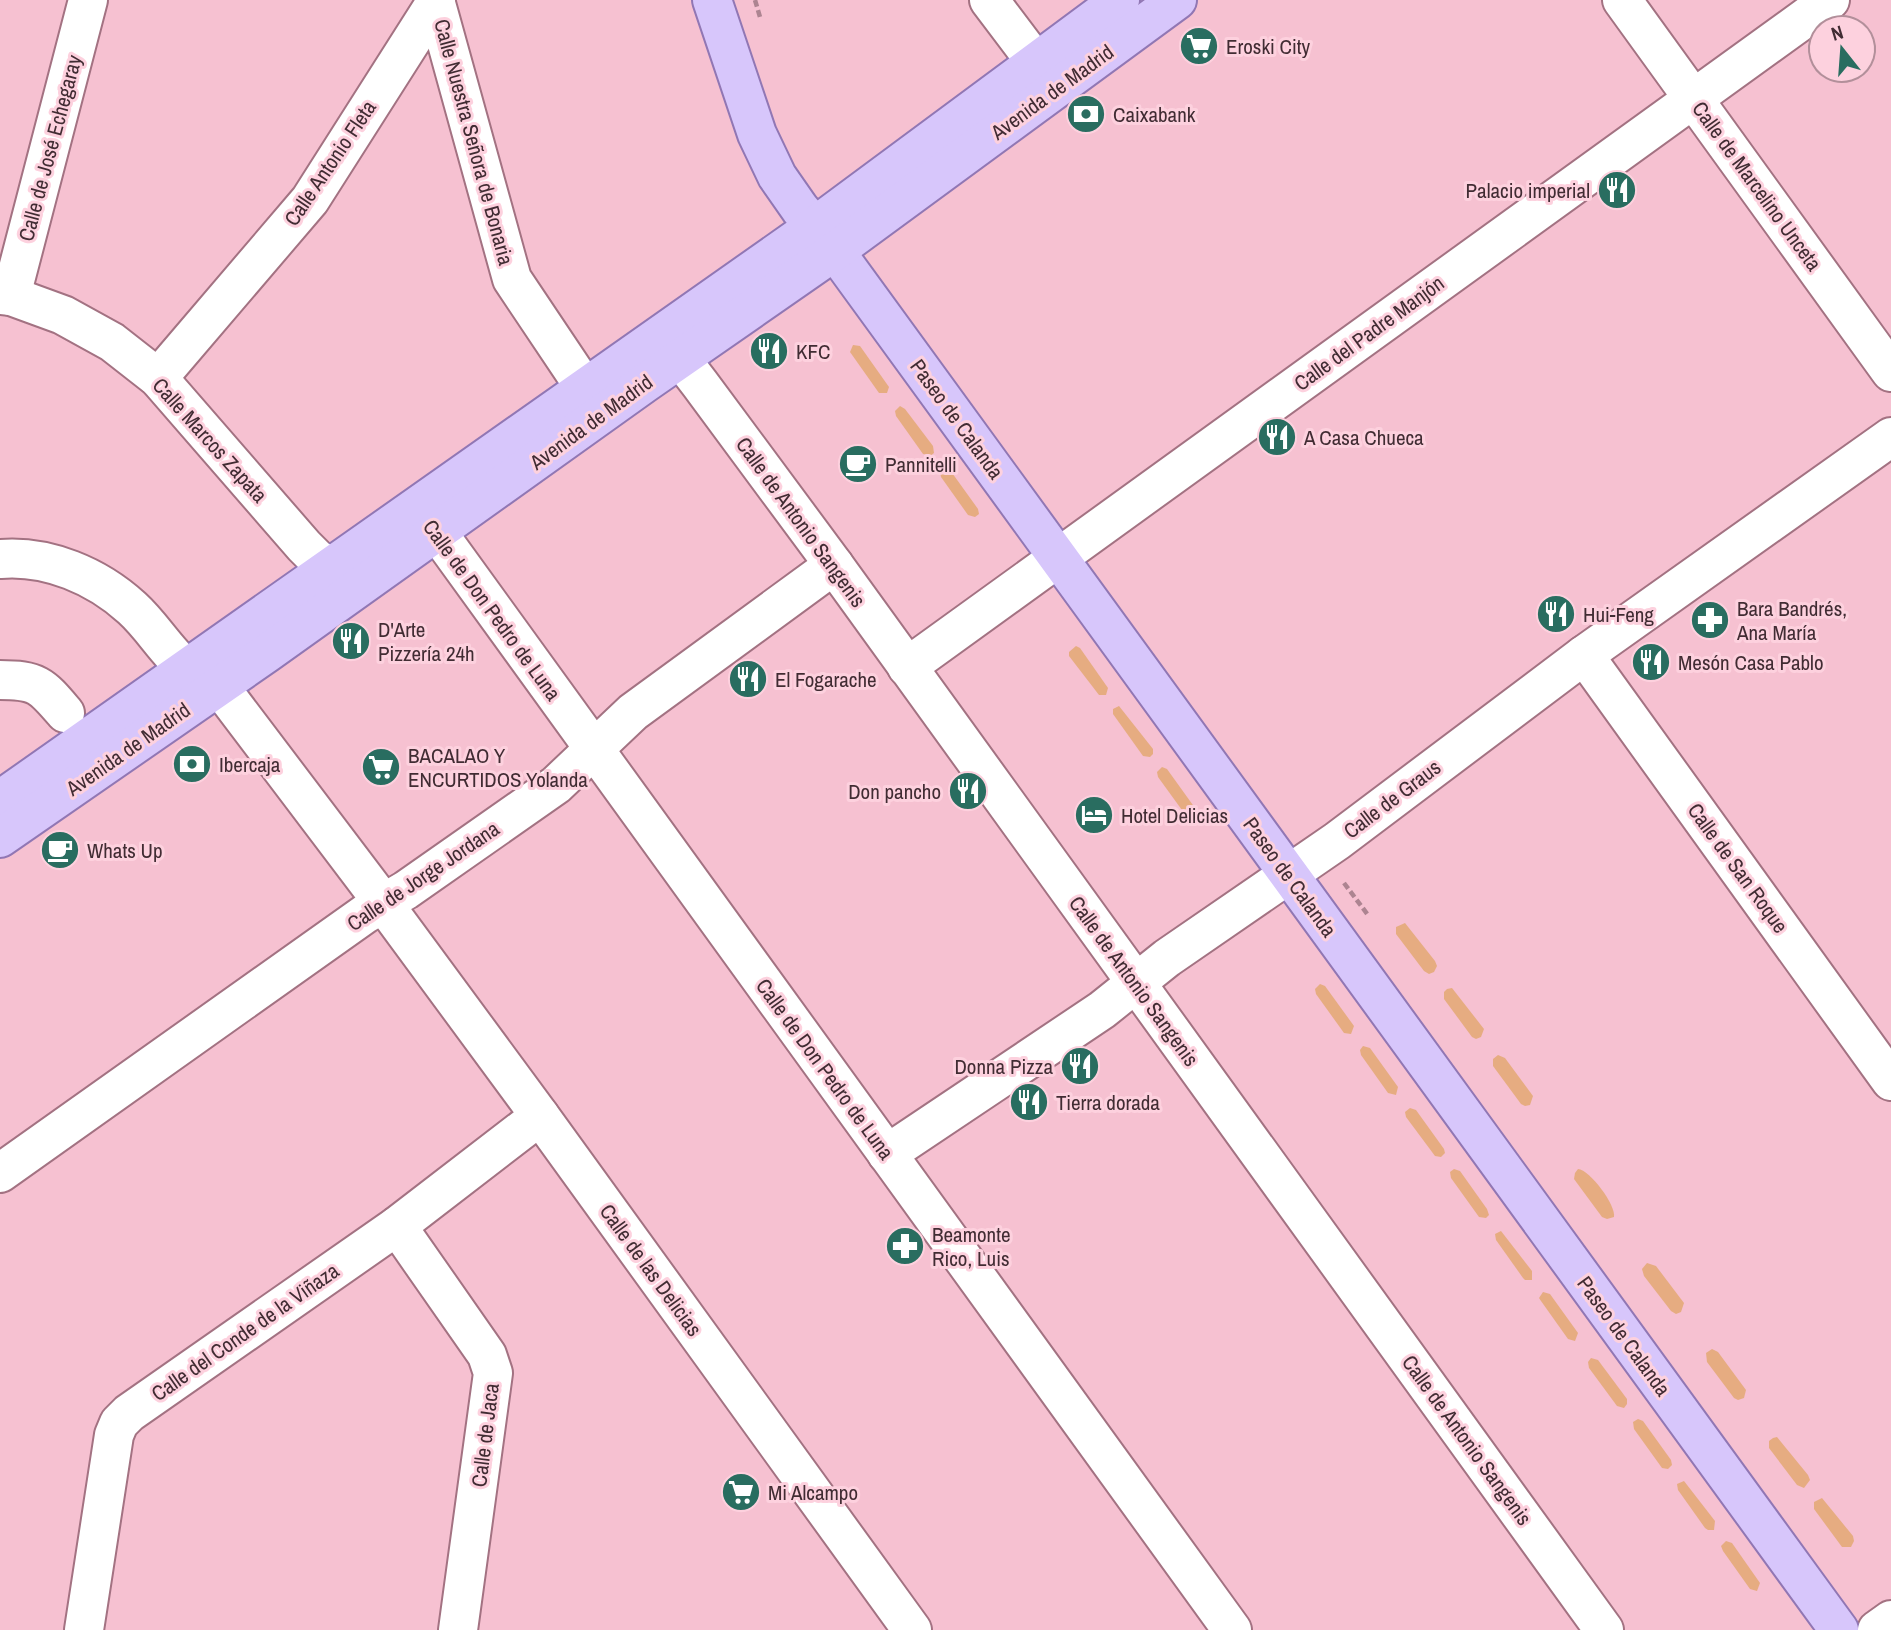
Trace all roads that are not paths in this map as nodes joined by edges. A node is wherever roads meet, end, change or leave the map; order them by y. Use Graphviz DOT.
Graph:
graph roads {
  1 [pos="88,0"];
  2 [pos="712,0"];
  3 [pos="989,0"];
  4 [pos="1120,0"];
  5 [pos="1177,0"];
  6 [pos="1622,0"];
  7 [pos="1830,0"];
  8 [pos="436,1"];
  9 [pos="1035,61"];
  10 [pos="1694,99"];
  11 [pos="825,239"];
  12 [pos="5,295"];
  13 [pos="669,348"];
  14 [pos="1891,372"];
  15 [pos="158,378"];
  16 [pos="584,388"];
  17 [pos="1891,437"];
  18 [pos="428,520"];
  19 [pos="1058,558"];
  20 [pos="0,559"];
  21 [pos="834,565"];
  22 [pos="332,567"];
  23 [pos="1584,655"];
  24 [pos="907,667"];
  25 [pos="203,678"];
  26 [pos="0,680"];
  27 [pos="65,713"];
  28 [pos="592,748"];
  29 [pos="0,800"];
  30 [pos="0,838"];
  31 [pos="1289,874"];
  32 [pos="1136,983"];
  33 [pos="1891,1081"];
  34 [pos="540,1116"];
  35 [pos="887,1154"];
  36 [pos="0,1173"];
  37 [pos="397,1226"];
  38 [pos="1891,1620"];
  39 [pos="84,1630"];
  40 [pos="458,1630"];
  41 [pos="912,1630"];
  42 [pos="1232,1630"];
  43 [pos="1604,1630"];
  44 [pos="1839,1630"];
  45 [pos="1877,1630"];
  1 -- 12 [label="street, Calle de José Echegaray"];
  2 -- 11 [label="main road, Paseo de Calanda"];
  3 -- 9 [label="street"];
  4 -- 9 [label="main road, Avenida de Madrid"];
  5 -- 11 [label="main road, Avenida de Madrid"];
  6 -- 10 [label="street, Calle de Marcelino Unceta"];
  7 -- 10 [label="street, Calle del Padre Manjón"];
  8 -- 15 [label="street, Calle Antonio Fleta"];
  8 -- 16 [label="street, Calle Nuestra Señora de Bonaria"];
  9 -- 11 [label="main road, Avenida de Madrid"];
  10 -- 14 [label="street, Calle de Marcelino Unceta"];
  10 -- 19 [label="street, Calle del Padre Manjón"];
  11 -- 13 [label="main road, Avenida de Madrid"];
  11 -- 19 [label="main road, Paseo de Calanda"];
  12 -- 15 [label="street, Calle Marcos Zapata"];
  13 -- 16 [label="main road, Avenida de Madrid"];
  13 -- 18 [label="main road, Avenida de Madrid"];
  13 -- 21 [label="street, Calle de Antonio Sangenis"];
  15 -- 22 [label="street, Calle Marcos Zapata"];
  16 -- 18 [label="main road, Avenida de Madrid"];
  17 -- 23 [label="street, Calle de Graus"];
  18 -- 22 [label="main road, Avenida de Madrid"];
  18 -- 25 [label="main road, Avenida de Madrid"];
  18 -- 28 [label="street, Calle de Don Pedro de Luna"];
  19 -- 24 [label="street, Calle del Padre Manjón"];
  19 -- 31 [label="main road, Paseo de Calanda"];
  20 -- 25 [label="street, Calle de las Delicias"];
  21 -- 24 [label="street, Calle de Antonio Sangenis"];
  21 -- 28 [label="street, Calle de Jorge Jordana"];
  22 -- 25 [label="main road, Avenida de Madrid"];
  23 -- 31 [label="street, Calle de Graus"];
  23 -- 33 [label="street, Calle de San Roque"];
  24 -- 32 [label="street, Calle de Antonio Sangenis"];
  25 -- 29 [label="main road, Avenida de Madrid"];
  25 -- 30 [label="main road, Avenida de Madrid"];
  25 -- 34 [label="street, Calle de las Delicias"];
  26 -- 27 [label="street"];
  28 -- 35 [label="street, Calle de Don Pedro de Luna"];
  28 -- 36 [label="street, Calle de Jorge Jordana"];
  31 -- 32 [label="street, Calle de Graus"];
  31 -- 44 [label="main road, Paseo de Calanda"];
  32 -- 35 [label="street, Calle de Graus"];
  32 -- 43 [label="street, Calle de Antonio Sangenis"];
  34 -- 37 [label="street, Calle del Conde de la Viñaza"];
  34 -- 41 [label="street, Calle de las Delicias"];
  35 -- 42 [label="street, Calle de Don Pedro de Luna"];
  37 -- 39 [label="street, Calle del Conde de la Viñaza"];
  37 -- 40 [label="street, Calle de Jaca"];
  38 -- 45 [label="street"];
}
